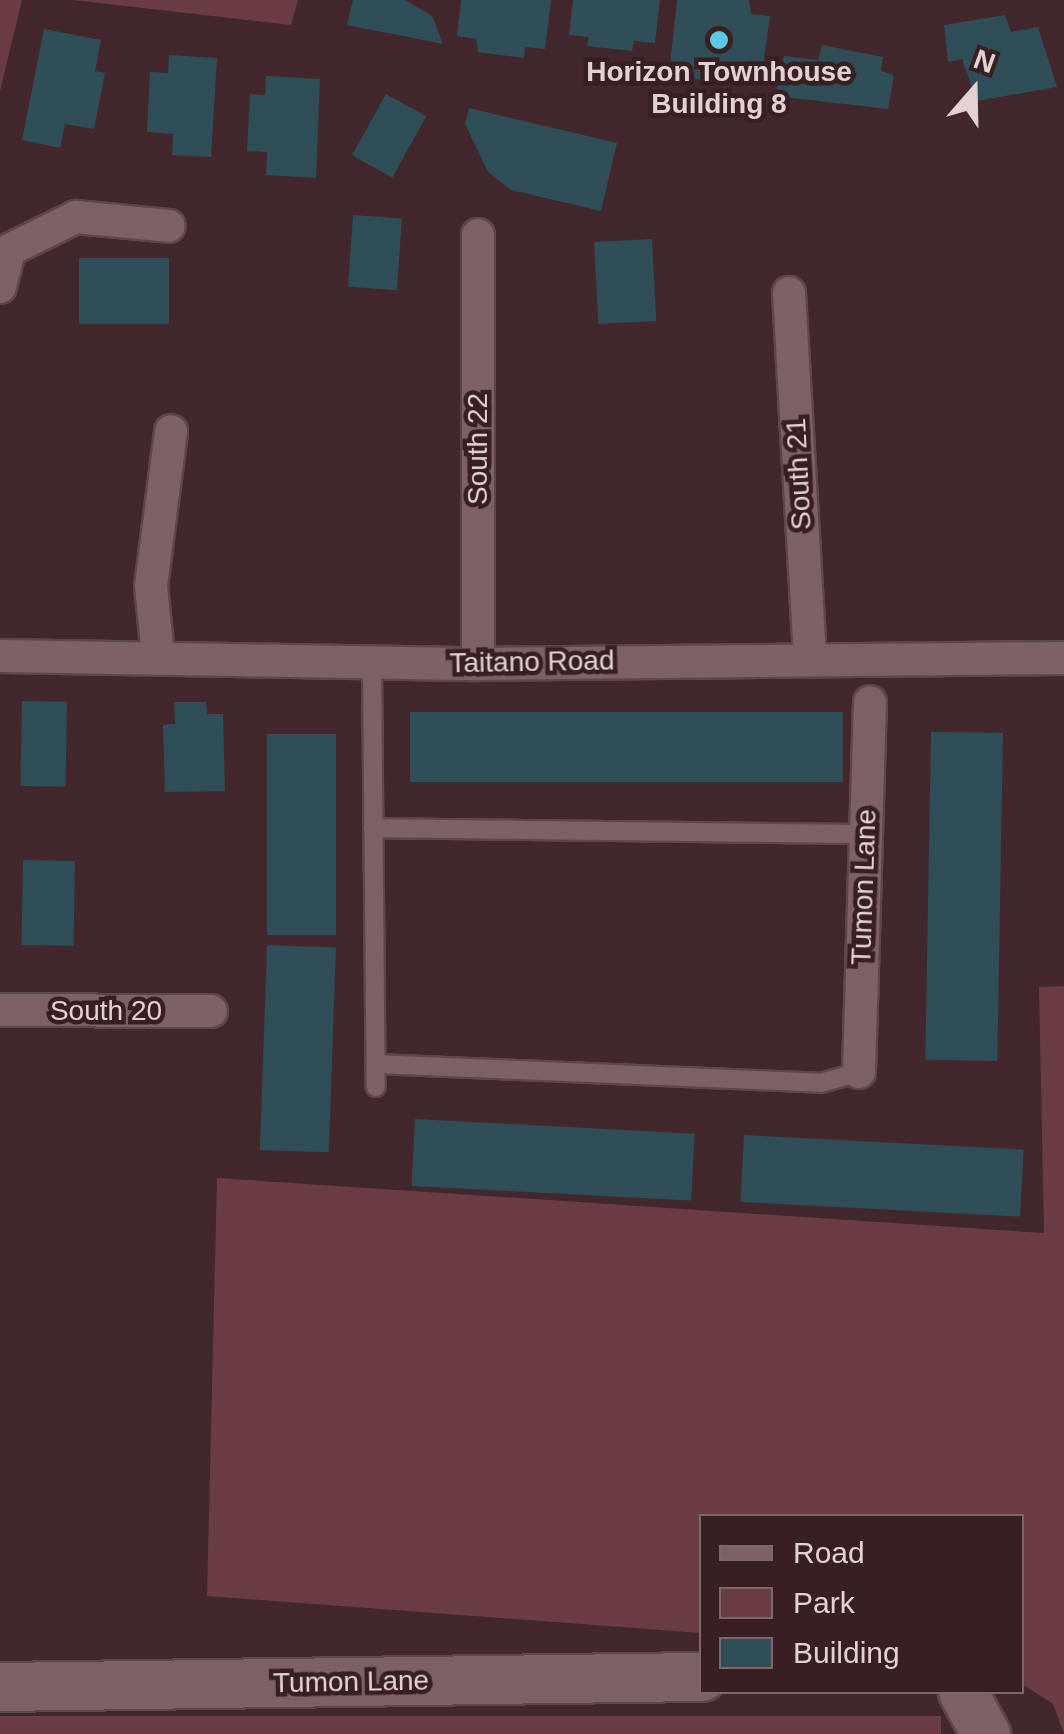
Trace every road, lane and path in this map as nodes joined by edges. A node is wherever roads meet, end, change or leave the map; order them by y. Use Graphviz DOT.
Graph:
graph roads {
  1 [pos="169,226"];
  2 [pos="478,234"];
  3 [pos="0,287"];
  4 [pos="790,293"];
  5 [pos="171,432"];
  6 [pos="0,656"];
  7 [pos="158,656"];
  8 [pos="810,656"];
  9 [pos="1064,658"];
  10 [pos="372,662"];
  11 [pos="478,664"];
  12 [pos="870,702"];
  13 [pos="373,828"];
  14 [pos="866,834"];
  15 [pos="0,1010"];
  16 [pos="212,1012"];
  17 [pos="376,1064"];
  18 [pos="858,1072"];
  19 [pos="376,1087"];
  20 [pos="699,1676"];
  21 [pos="0,1687"];
  22 [pos="964,1694"];
  23 [pos="986,1734"];
  1 -- 3 [label="street"];
  2 -- 11 [label="street, South 22"];
  4 -- 8 [label="street, South 21"];
  5 -- 7 [label="street"];
  6 -- 7 [label="street, Taitano Road"];
  7 -- 10 [label="street, Taitano Road"];
  8 -- 9 [label="street, Taitano Road"];
  8 -- 11 [label="street, Taitano Road"];
  10 -- 11 [label="street, Taitano Road"];
  10 -- 13 [label="lane"];
  12 -- 14 [label="street, Tumon Lane"];
  13 -- 14 [label="lane"];
  13 -- 17 [label="lane"];
  14 -- 18 [label="street, Tumon Lane"];
  15 -- 16 [label="street, South 20"];
  17 -- 18 [label="lane"];
  17 -- 19 [label="lane"];
  20 -- 21 [label="street, Tumon Lane"];
  22 -- 23 [label="street"];
}
